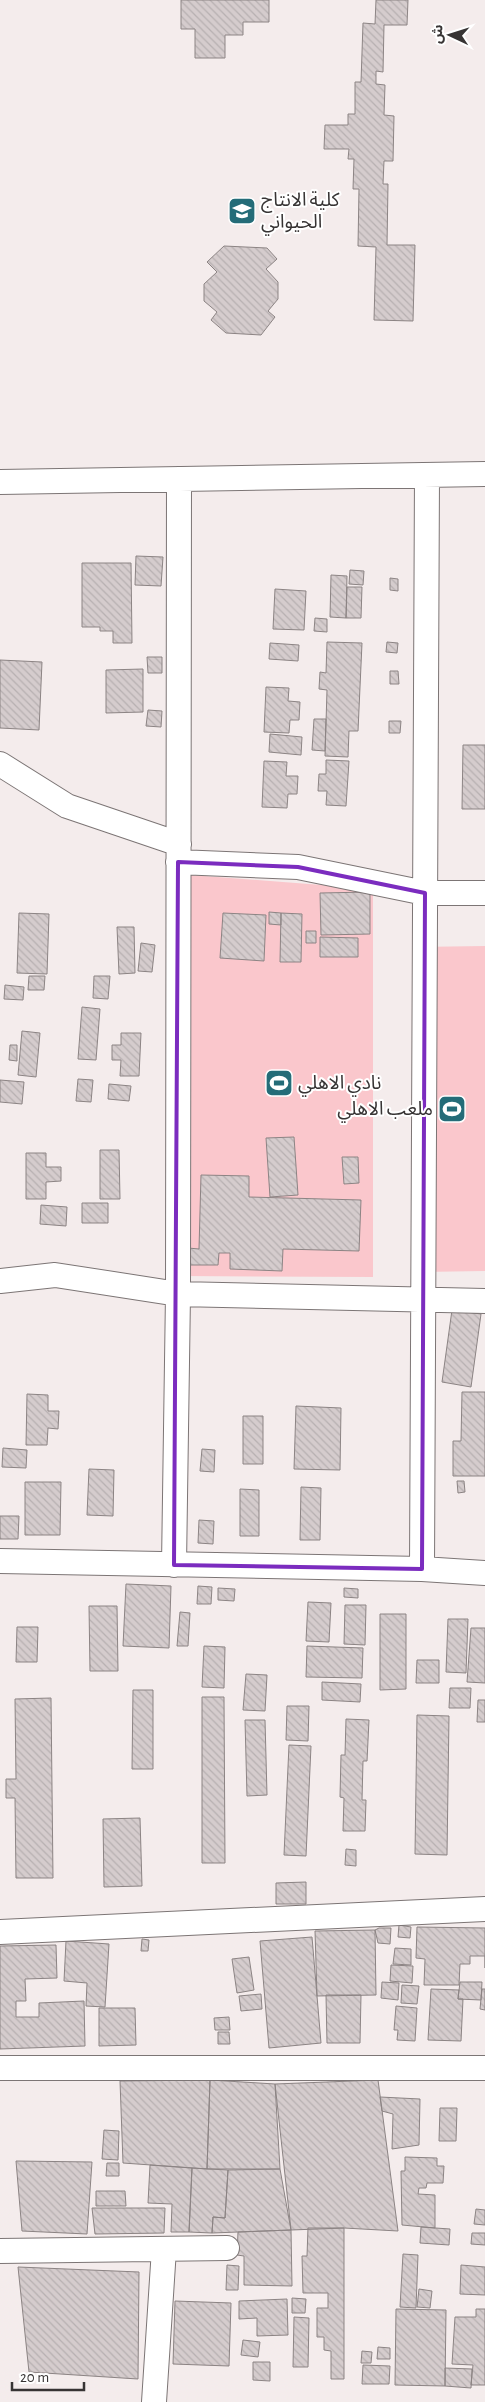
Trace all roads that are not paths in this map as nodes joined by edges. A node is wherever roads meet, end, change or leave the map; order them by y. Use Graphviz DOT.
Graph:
graph roads {
  1 [pos="485,474"];
  2 [pos="427,475"];
  3 [pos="180,479"];
  4 [pos="0,482"];
  5 [pos="0,764"];
  6 [pos="179,853"];
  7 [pos="485,893"];
  8 [pos="425,894"];
  9 [pos="0,1281"];
  10 [pos="178,1294"];
  11 [pos="423,1300"];
  12 [pos="485,1301"];
  13 [pos="0,1561"];
  14 [pos="174,1566"];
  15 [pos="422,1569"];
  16 [pos="485,1573"];
  17 [pos="485,1910"];
  18 [pos="0,1932"];
  19 [pos="0,2068"];
  20 [pos="485,2068"];
  21 [pos="227,2248"];
  22 [pos="164,2249"];
  23 [pos="0,2251"];
  24 [pos="154,2402"];
  1 -- 2 [label="street"];
  2 -- 3 [label="street"];
  2 -- 8 [label="street"];
  3 -- 4 [label="street"];
  3 -- 6 [label="street"];
  5 -- 6 [label="street"];
  6 -- 8 [label="street"];
  6 -- 10 [label="street"];
  7 -- 8 [label="street"];
  8 -- 11 [label="street"];
  9 -- 10 [label="street"];
  10 -- 11 [label="street"];
  10 -- 14 [label="street"];
  11 -- 12 [label="street"];
  11 -- 15 [label="street"];
  13 -- 14 [label="street"];
  14 -- 15 [label="street"];
  15 -- 16 [label="street"];
  17 -- 18 [label="street"];
  19 -- 20 [label="street"];
  21 -- 22 [label="street"];
  22 -- 23 [label="street"];
  22 -- 24 [label="street"];
}
